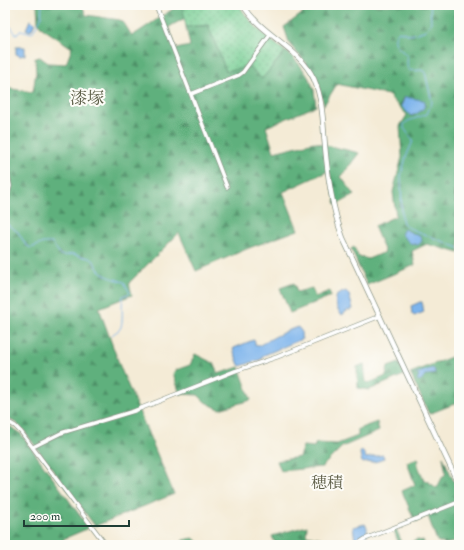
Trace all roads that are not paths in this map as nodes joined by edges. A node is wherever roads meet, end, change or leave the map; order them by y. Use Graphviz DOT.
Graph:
graph roads {
  1 [pos="156,5"];
  2 [pos="242,5"];
  3 [pos="270,35"];
  4 [pos="191,94"];
  5 [pos="5,156"];
  6 [pos="227,187"];
  7 [pos="459,190"];
  8 [pos="5,211"];
  9 [pos="456,230"];
  10 [pos="380,316"];
  11 [pos="5,420"];
  12 [pos="33,447"];
  13 [pos="459,486"];
  14 [pos="459,502"];
  15 [pos="106,545"];
  16 [pos="356,545"];
  1 -- 4 [label="street"];
  2 -- 3 [label="street"];
  3 -- 4 [label="street"];
  3 -- 10 [label="street"];
  4 -- 6 [label="street"];
  5 -- 8 [label="street"];
  7 -- 9 [label="street"];
  10 -- 12 [label="street"];
  10 -- 13 [label="street"];
  11 -- 12 [label="street"];
  12 -- 15 [label="street"];
  14 -- 16 [label="street"];
}
